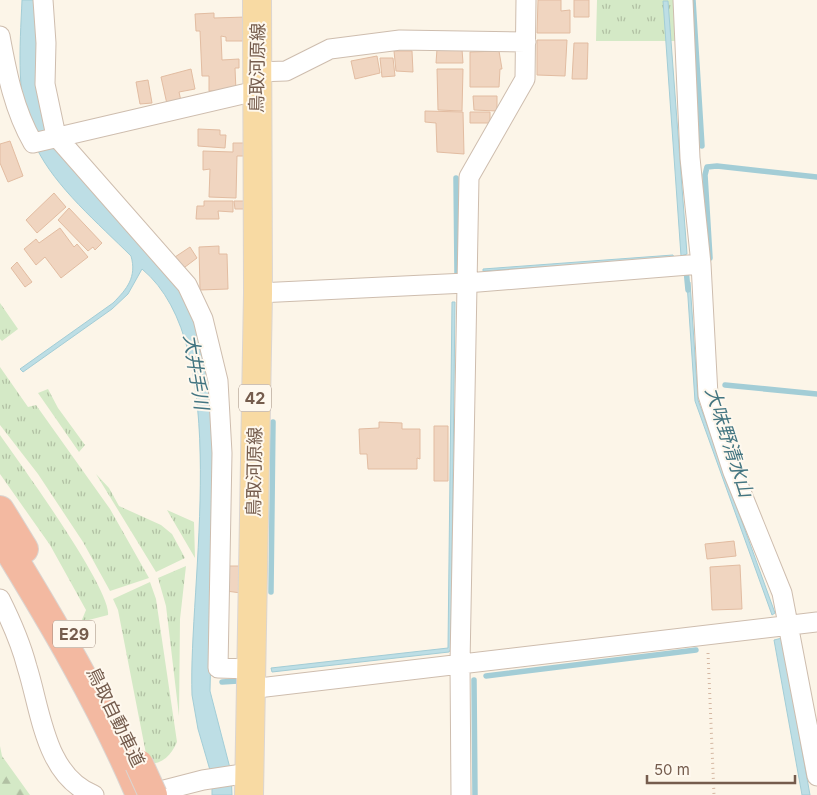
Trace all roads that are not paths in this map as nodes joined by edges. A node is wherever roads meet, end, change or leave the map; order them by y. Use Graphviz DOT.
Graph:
graph roads {
  1 [pos="43,0"];
  2 [pos="258,0"];
  3 [pos="526,0"];
  4 [pos="683,0"];
  5 [pos="0,36"];
  6 [pos="526,42"];
  7 [pos="257,82"];
  8 [pos="56,136"];
  9 [pos="701,264"];
  10 [pos="466,283"];
  11 [pos="258,293"];
  12 [pos="0,510"];
  13 [pos="0,536"];
  14 [pos="0,599"];
  15 [pos="817,622"];
  16 [pos="787,626"];
  17 [pos="460,664"];
  18 [pos="250,679"];
  19 [pos="134,766"];
  20 [pos="817,776"];
  21 [pos="244,781"];
  22 [pos="94,795"];
  23 [pos="140,795"];
  24 [pos="145,795"];
  25 [pos="153,795"];
  26 [pos="461,795"];
  1 -- 8 [label="street"];
  2 -- 7 [label="main road, 鳥取河原線 / 42"];
  3 -- 6 [label="street"];
  4 -- 9 [label="street"];
  5 -- 8 [label="street"];
  6 -- 7 [label="street"];
  6 -- 10 [label="street"];
  7 -- 8 [label="street"];
  7 -- 11 [label="main road, 鳥取河原線 / 42"];
  8 -- 18 [label="street"];
  9 -- 10 [label="street"];
  9 -- 16 [label="street"];
  10 -- 11 [label="street"];
  10 -- 17 [label="street"];
  11 -- 18 [label="main road, 鳥取河原線 / 42"];
  12 -- 19 [label="highway, 鳥取自動車道 / E29"];
  13 -- 19 [label="highway, 鳥取自動車道 / E29"];
  14 -- 22 [label="street"];
  15 -- 16 [label="street"];
  16 -- 17 [label="street"];
  16 -- 20 [label="street"];
  17 -- 18 [label="street"];
  17 -- 26 [label="street"];
  18 -- 21 [label="main road, 鳥取河原線 / 42"];
  19 -- 23 [label="highway, 鳥取自動車道 / E29"];
  19 -- 25 [label="highway, 鳥取自動車道 / E29, bridge"];
  21 -- 24 [label="street"];
}
